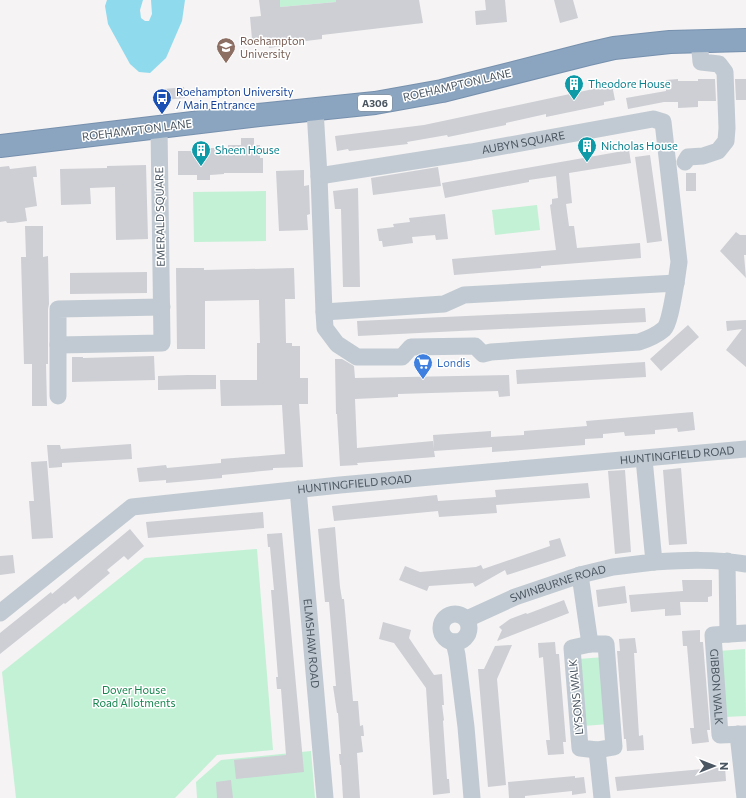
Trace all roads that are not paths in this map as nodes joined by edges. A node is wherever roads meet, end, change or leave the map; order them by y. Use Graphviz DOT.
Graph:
graph roads {
  1 [pos="699,40"];
  2 [pos="746,40"];
  3 [pos="315,110"];
  4 [pos="159,127"];
  5 [pos="0,146"];
  6 [pos="685,162"];
  7 [pos="319,176"];
  8 [pos="676,283"];
  9 [pos="162,307"];
  10 [pos="324,312"];
  11 [pos="58,345"];
  12 [pos="58,396"];
  13 [pos="746,449"];
  14 [pos="644,459"];
  15 [pos="298,488"];
  16 [pos="727,561"];
  17 [pos="654,562"];
  18 [pos="746,564"];
  19 [pos="580,575"];
  20 [pos="0,613"];
  21 [pos="467,619"];
  22 [pos="746,633"];
  23 [pos="728,634"];
  24 [pos="454,642"];
  25 [pos="590,644"];
  26 [pos="742,734"];
  27 [pos="597,750"];
  28 [pos="325,798"];
  29 [pos="472,798"];
  30 [pos="602,798"];
  31 [pos="745,798"];
  1 -- 2 [label="highway, ROEHAMPTON LANE / A306"];
  1 -- 3 [label="highway, ROEHAMPTON LANE / A306"];
  1 -- 6 [label="street"];
  3 -- 4 [label="highway, ROEHAMPTON LANE / A306"];
  3 -- 7 [label="street, AUBYN SQUARE"];
  4 -- 5 [label="highway, ROEHAMPTON LANE / A306"];
  4 -- 9 [label="street, EMERALD SQUARE"];
  7 -- 8 [label="street, AUBYN SQUARE"];
  7 -- 10 [label="street, AUBYN SQUARE"];
  8 -- 10 [label="street"];
  8 -- 10 [label="street, AUBYN SQUARE"];
  9 -- 11 [label="street, EMERALD SQUARE"];
  9 -- 11 [label="street"];
  11 -- 12 [label="street"];
  13 -- 14 [label="street, HUNTINGFIELD ROAD"];
  14 -- 15 [label="street, HUNTINGFIELD ROAD"];
  14 -- 17 [label="street"];
  15 -- 20 [label="street, HUNTINGFIELD ROAD"];
  15 -- 28 [label="street, ELMSHAW ROAD"];
  16 -- 17 [label="street, SWINBURNE ROAD"];
  16 -- 18 [label="street, SWINBURNE ROAD"];
  16 -- 23 [label="street, GIBBON WALK"];
  17 -- 19 [label="street, SWINBURNE ROAD"];
  19 -- 21 [label="street, SWINBURNE ROAD"];
  19 -- 25 [label="street"];
  21 -- 24 [label="street"];
  21 -- 24 [label="street"];
  22 -- 23 [label="street, GIBBON WALK"];
  23 -- 26 [label="street, GIBBON WALK"];
  24 -- 29 [label="street"];
  25 -- 27 [label="street, LYSONS WALK"];
  25 -- 27 [label="street"];
  26 -- 31 [label="street, GIBBON WALK"];
  27 -- 30 [label="street"];
}
